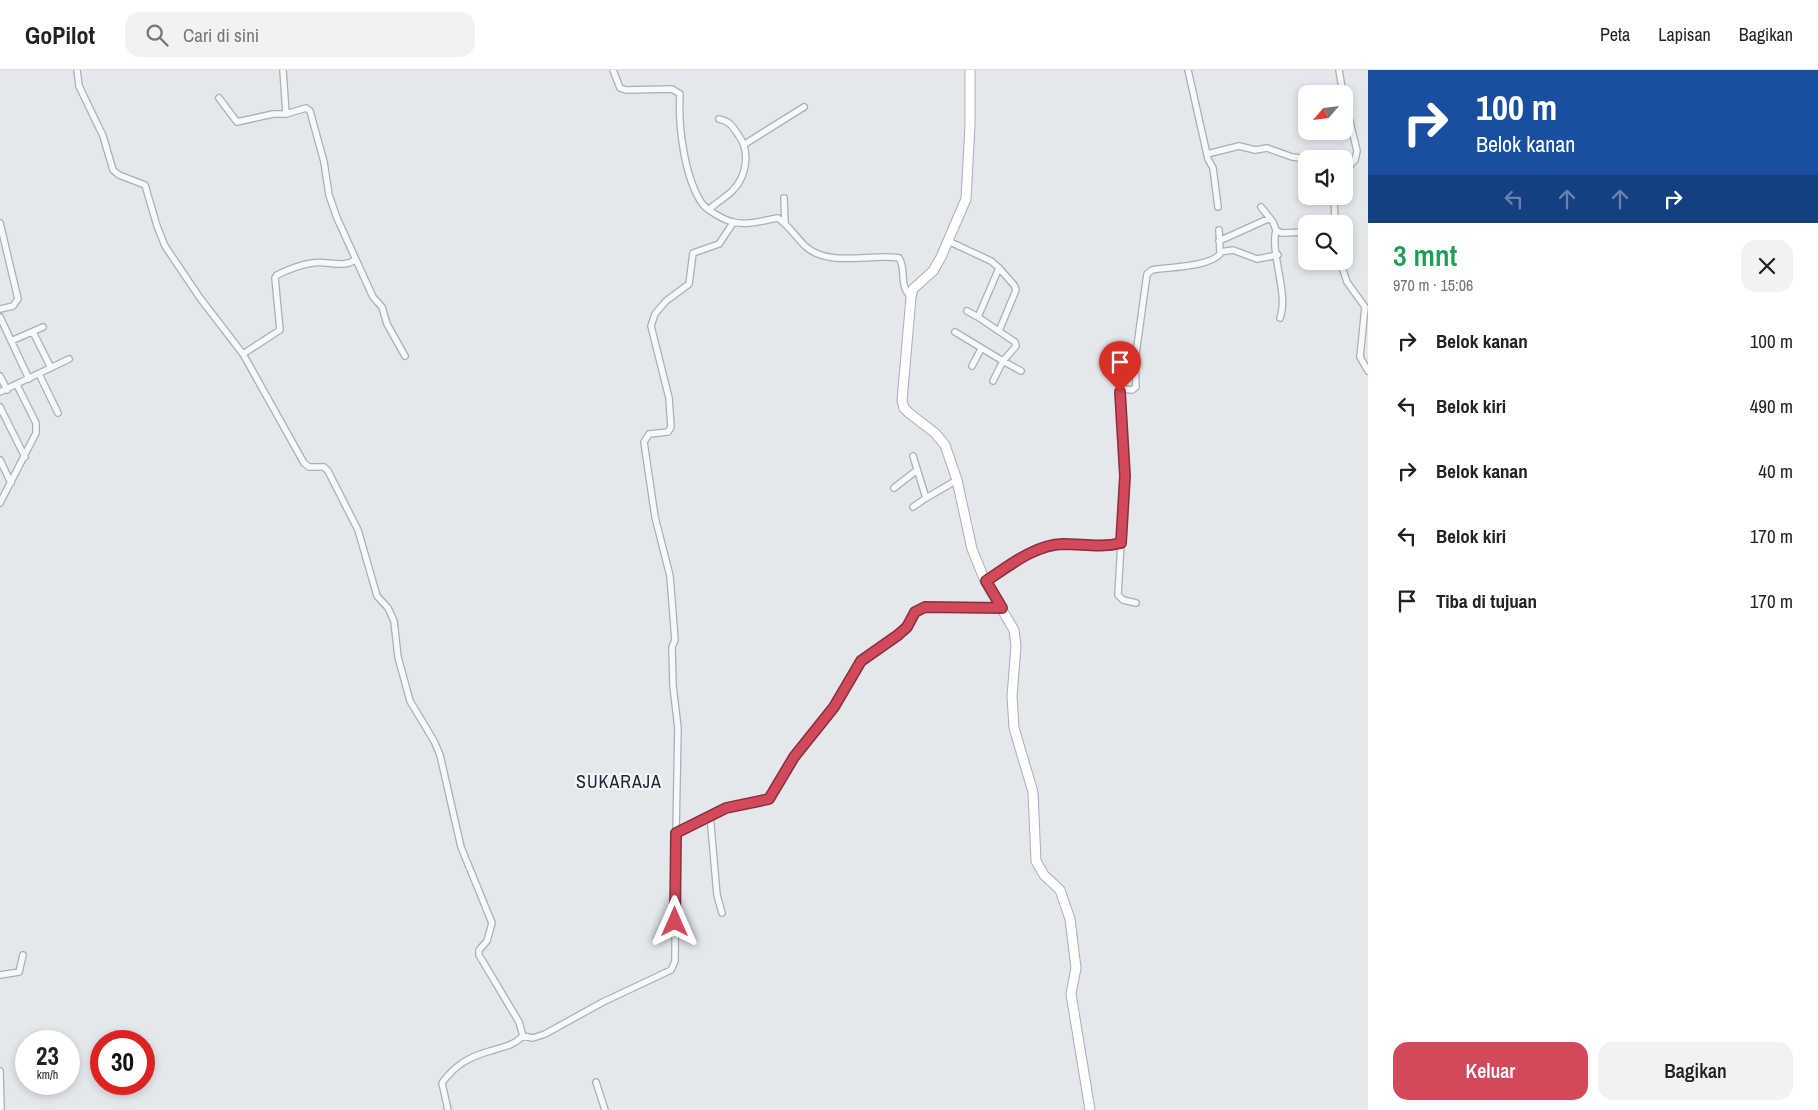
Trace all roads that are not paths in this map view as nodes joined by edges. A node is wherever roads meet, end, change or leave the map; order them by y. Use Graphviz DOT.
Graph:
graph roads {
  1 [pos="77,70"];
  2 [pos="283,70"];
  3 [pos="614,70"];
  4 [pos="970,70"];
  5 [pos="1188,70"];
  6 [pos="1339,70"];
  7 [pos="1341,85"];
  8 [pos="219,98"];
  9 [pos="804,107"];
  10 [pos="286,114"];
  11 [pos="719,119"];
  12 [pos="1353,135"];
  13 [pos="745,144"];
  14 [pos="1207,154"];
  15 [pos="1298,158"];
  16 [pos="1353,162"];
  17 [pos="784,198"];
  18 [pos="1218,207"];
  19 [pos="1261,207"];
  20 [pos="709,210"];
  21 [pos="1270,218"];
  22 [pos="733,222"];
  23 [pos="785,223"];
  24 [pos="0,224"];
  25 [pos="1219,230"];
  26 [pos="1276,230"];
  27 [pos="1298,232"];
  28 [pos="948,241"];
  29 [pos="1219,241"];
  30 [pos="3,248"];
  31 [pos="1220,252"];
  32 [pos="1278,255"];
  33 [pos="355,260"];
  34 [pos="999,268"];
  35 [pos="1343,270"];
  36 [pos="910,297"];
  37 [pos="0,308"];
  38 [pos="967,311"];
  39 [pos="0,317"];
  40 [pos="978,317"];
  41 [pos="1280,318"];
  42 [pos="43,327"];
  43 [pos="999,331"];
  44 [pos="6,332"];
  45 [pos="33,332"];
  46 [pos="955,332"];
  47 [pos="0,335"];
  48 [pos="11,341"];
  49 [pos="981,349"];
  50 [pos="243,354"];
  51 [pos="405,356"];
  52 [pos="69,359"];
  53 [pos="1003,361"];
  54 [pos="972,366"];
  55 [pos="51,368"];
  56 [pos="1021,371"];
  57 [pos="1368,371"];
  58 [pos="39,374"];
  59 [pos="0,376"];
  60 [pos="29,379"];
  61 [pos="993,381"];
  62 [pos="18,385"];
  63 [pos="7,390"];
  64 [pos="0,392"];
  65 [pos="0,407"];
  66 [pos="58,413"];
  67 [pos="913,456"];
  68 [pos="25,457"];
  69 [pos="0,460"];
  70 [pos="917,470"];
  71 [pos="957,480"];
  72 [pos="11,483"];
  73 [pos="894,488"];
  74 [pos="926,498"];
  75 [pos="0,503"];
  76 [pos="913,507"];
  77 [pos="1121,543"];
  78 [pos="986,581"];
  79 [pos="1136,603"];
  80 [pos="1002,608"];
  81 [pos="710,815"];
  82 [pos="676,833"];
  83 [pos="722,913"];
  84 [pos="23,955"];
  85 [pos="0,975"];
  86 [pos="523,1036"];
  87 [pos="0,1071"];
  88 [pos="596,1082"];
  89 [pos="1,1110"];
  90 [pos="448,1110"];
  91 [pos="605,1110"];
  92 [pos="1090,1110"];
  1 -- 50 [label="street"];
  2 -- 10 [label="street"];
  3 -- 20 [label="street"];
  4 -- 28 [label="main road"];
  5 -- 14 [label="street"];
  6 -- 7 [label="street"];
  8 -- 10 [label="street"];
  9 -- 13 [label="street"];
  10 -- 33 [label="street"];
  11 -- 13 [label="street"];
  12 -- 16 [label="street"];
  13 -- 20 [label="street"];
  14 -- 15 [label="street"];
  14 -- 18 [label="street"];
  17 -- 23 [label="street"];
  19 -- 21 [label="street"];
  20 -- 22 [label="street"];
  21 -- 26 [label="street"];
  21 -- 29 [label="street"];
  22 -- 23 [label="street"];
  22 -- 82 [label="street"];
  23 -- 36 [label="street"];
  24 -- 30 [label="street"];
  25 -- 29 [label="street"];
  26 -- 27 [label="street"];
  26 -- 32 [label="street"];
  28 -- 34 [label="street"];
  28 -- 36 [label="main road"];
  29 -- 31 [label="street"];
  30 -- 37 [label="street"];
  31 -- 32 [label="street"];
  31 -- 77 [label="street"];
  32 -- 41 [label="street"];
  33 -- 50 [label="street"];
  33 -- 51 [label="street"];
  34 -- 40 [label="street"];
  34 -- 43 [label="street"];
  35 -- 57 [label="street"];
  36 -- 71 [label="main road"];
  38 -- 40 [label="street"];
  39 -- 44 [label="street"];
  40 -- 43 [label="street"];
  42 -- 45 [label="street"];
  43 -- 53 [label="street"];
  44 -- 47 [label="street"];
  44 -- 48 [label="street"];
  45 -- 48 [label="street"];
  45 -- 55 [label="street"];
  46 -- 49 [label="street"];
  48 -- 60 [label="street"];
  49 -- 53 [label="street"];
  49 -- 54 [label="street"];
  50 -- 86 [label="street"];
  52 -- 55 [label="street"];
  53 -- 56 [label="street"];
  53 -- 61 [label="street"];
  55 -- 58 [label="street"];
  58 -- 60 [label="street"];
  58 -- 66 [label="street"];
  59 -- 63 [label="street"];
  60 -- 62 [label="street"];
  62 -- 63 [label="street"];
  62 -- 68 [label="street"];
  63 -- 64 [label="street"];
  65 -- 68 [label="street"];
  67 -- 70 [label="street"];
  68 -- 72 [label="street"];
  69 -- 72 [label="street"];
  70 -- 73 [label="street"];
  70 -- 74 [label="street"];
  71 -- 74 [label="street"];
  71 -- 78 [label="main road"];
  72 -- 75 [label="street"];
  74 -- 76 [label="street"];
  77 -- 78 [label="street"];
  77 -- 79 [label="street"];
  78 -- 80 [label="main road"];
  80 -- 81 [label="street"];
  80 -- 92 [label="main road"];
  81 -- 82 [label="street"];
  81 -- 83 [label="street"];
  82 -- 86 [label="street"];
  84 -- 85 [label="street"];
  86 -- 90 [label="street"];
  87 -- 89 [label="street"];
  88 -- 91 [label="street"];
}
